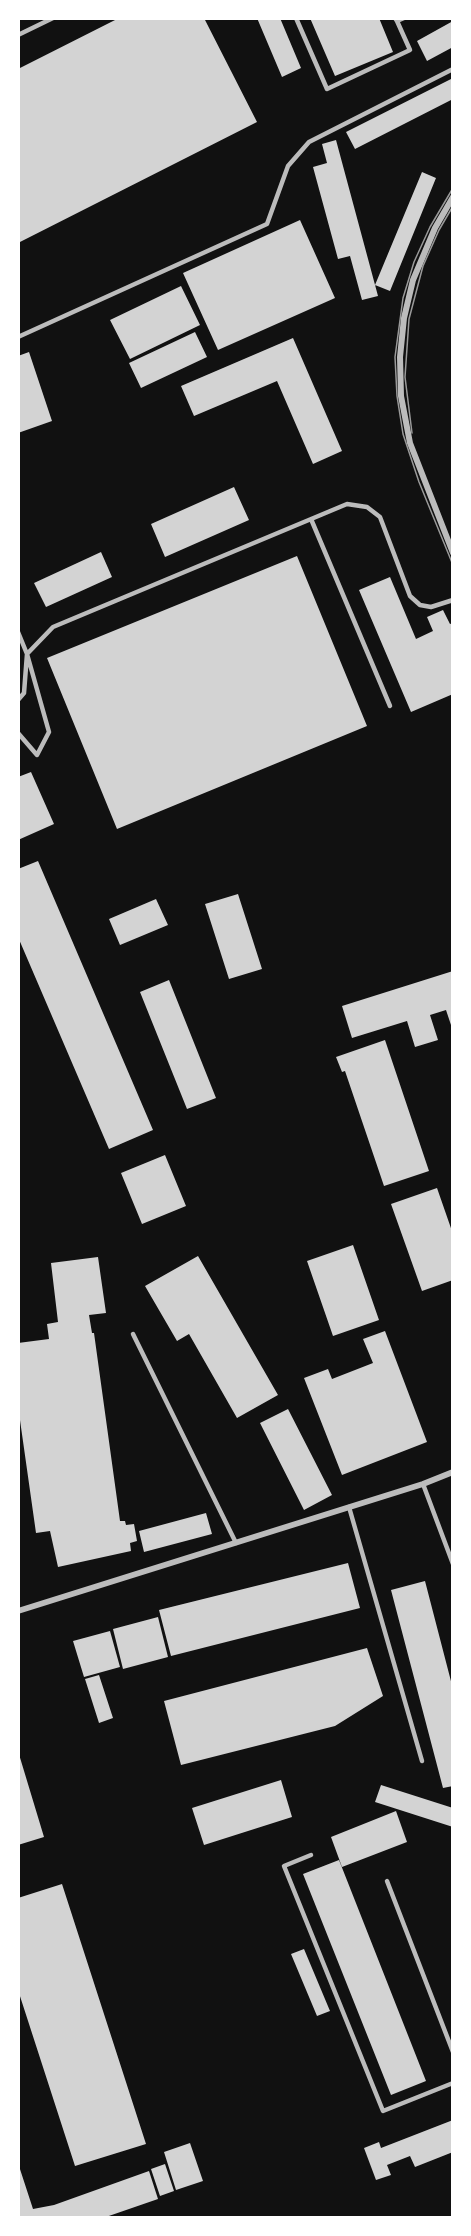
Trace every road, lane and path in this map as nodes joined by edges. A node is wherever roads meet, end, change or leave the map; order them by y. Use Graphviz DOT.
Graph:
graph roads {
  1 [pos="53,18"];
  2 [pos="296,18"];
  3 [pos="404,18"];
  4 [pos="396,20"];
  5 [pos="18,35"];
  6 [pos="453,69"];
  7 [pos="453,197"];
  8 [pos="18,338"];
  9 [pos="311,519"];
  10 [pos="453,553"];
  11 [pos="453,600"];
  12 [pos="18,632"];
  13 [pos="27,654"];
  14 [pos="18,700"];
  15 [pos="390,706"];
  16 [pos="18,733"];
  17 [pos="133,1334"];
  18 [pos="453,1472"];
  19 [pos="423,1484"];
  20 [pos="349,1507"];
  21 [pos="236,1543"];
  22 [pos="453,1564"];
  23 [pos="18,1611"];
  24 [pos="422,1761"];
  25 [pos="311,1855"];
  26 [pos="387,1881"];
  27 [pos="453,2052"];
  28 [pos="453,2083"];
  1 -- 5 [label="lane"];
  2 -- 4 [label="lane"];
  3 -- 4 [label="lane"];
  6 -- 8 [label="lane"];
  7 -- 10 [label="street"];
  9 -- 11 [label="lane"];
  9 -- 13 [label="lane"];
  9 -- 15 [label="lane"];
  12 -- 13 [label="lane"];
  13 -- 14 [label="lane"];
  13 -- 16 [label="lane"];
  17 -- 21 [label="lane"];
  18 -- 19 [label="street"];
  19 -- 20 [label="street"];
  19 -- 22 [label="lane"];
  20 -- 21 [label="street"];
  20 -- 24 [label="lane"];
  21 -- 23 [label="street"];
  25 -- 28 [label="lane"];
  26 -- 27 [label="lane"];
}
